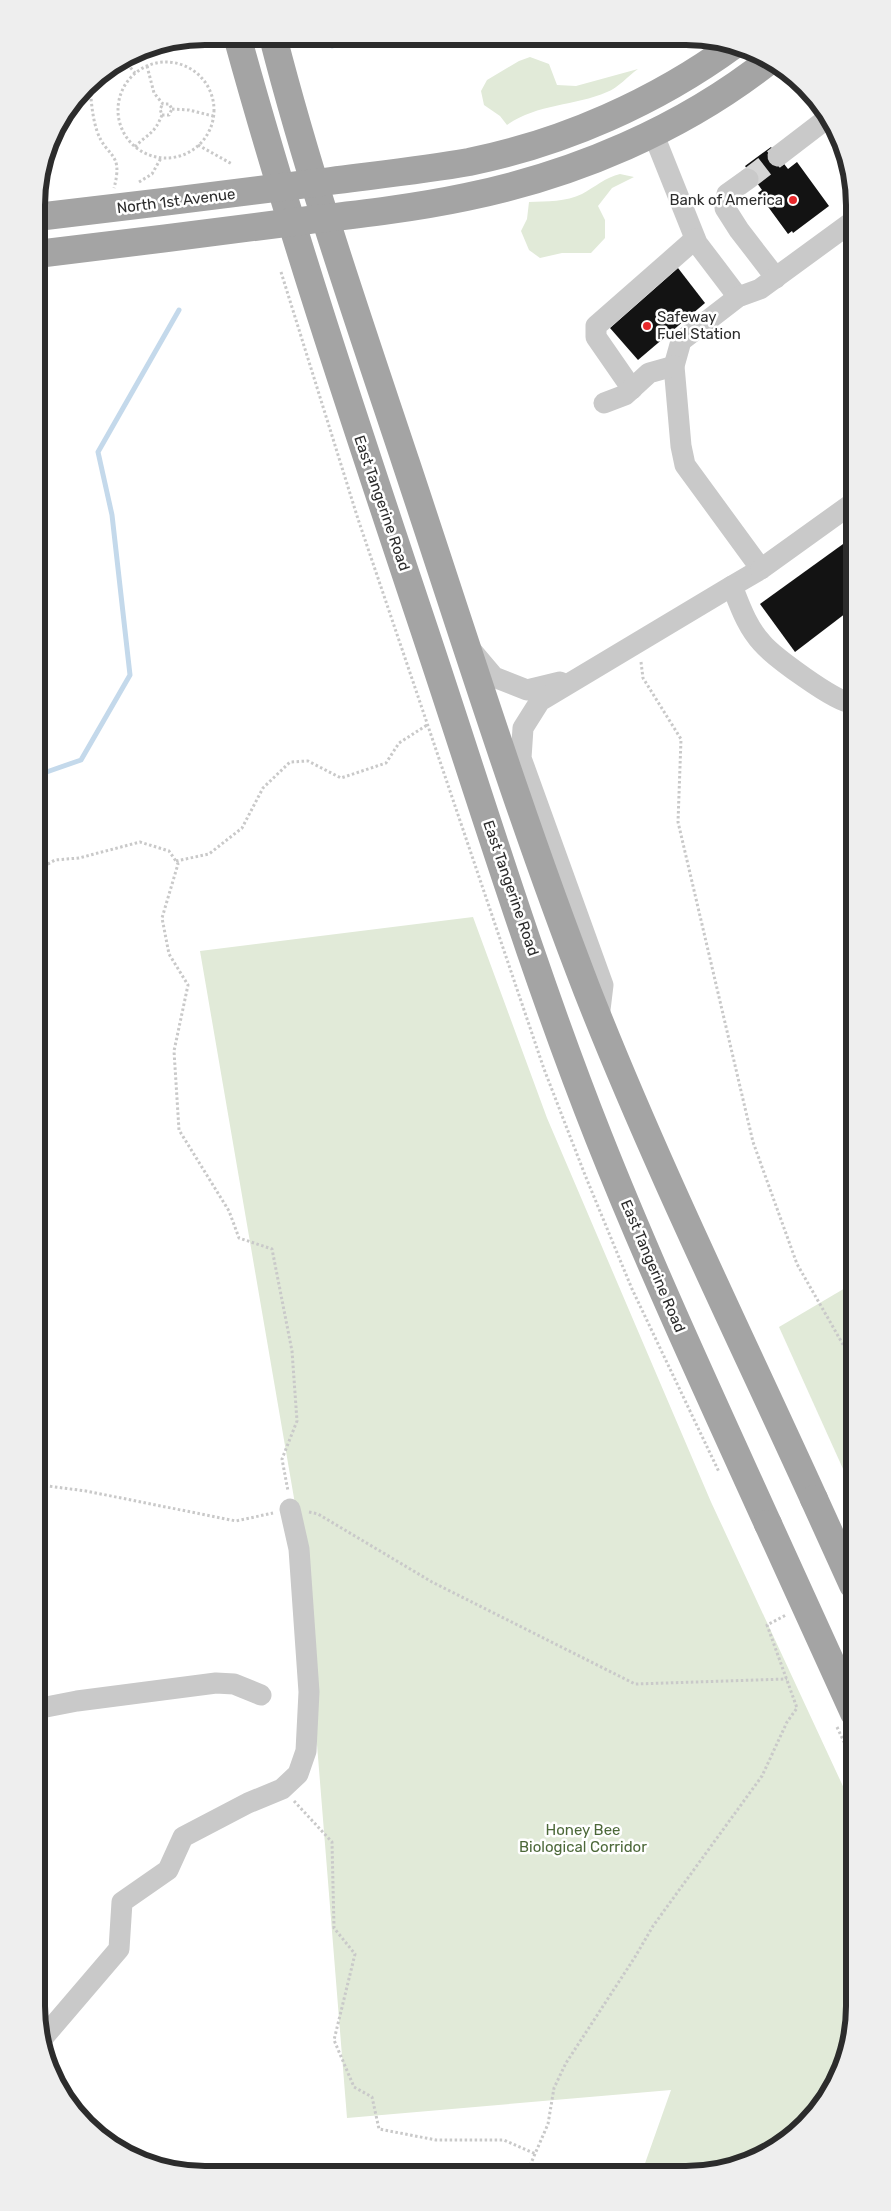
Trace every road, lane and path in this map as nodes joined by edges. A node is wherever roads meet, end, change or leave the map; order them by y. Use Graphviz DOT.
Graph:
graph roads {
  1 [pos="240,45"];
  2 [pos="275,45"];
  3 [pos="726,51"];
  4 [pos="128,65"];
  5 [pos="763,65"];
  6 [pos="147,66"];
  7 [pos="135,73"];
  8 [pos="91,93"];
  9 [pos="162,104"];
  10 [pos="172,109"];
  11 [pos="162,115"];
  12 [pos="213,116"];
  13 [pos="819,125"];
  14 [pos="653,133"];
  15 [pos="198,146"];
  16 [pos="135,147"];
  17 [pos="778,156"];
  18 [pos="161,158"];
  19 [pos="232,164"];
  20 [pos="748,179"];
  21 [pos="315,183"];
  22 [pos="133,184"];
  23 [pos="123,186"];
  24 [pos="280,188"];
  25 [pos="45,216"];
  26 [pos="326,218"];
  27 [pos="291,223"];
  28 [pos="846,226"];
  29 [pos="695,239"];
  30 [pos="45,253"];
  31 [pos="776,278"];
  32 [pos="738,297"];
  33 [pos="674,366"];
  34 [pos="632,389"];
  35 [pos="604,403"];
  36 [pos="846,507"];
  37 [pos="761,569"];
  38 [pos="732,586"];
  39 [pos="639,641"];
  40 [pos="466,644"];
  41 [pos="580,677"];
  42 [pos="846,701"];
  43 [pos="427,725"];
  44 [pos="176,861"];
  45 [pos="45,866"];
  46 [pos="599,1018"];
  47 [pos="846,1351"];
  48 [pos="45,1486"];
  49 [pos="290,1509"];
  50 [pos="846,1570"];
  51 [pos="793,1612"];
  52 [pos="787,1679"];
  53 [pos="260,1695"];
  54 [pos="846,1695"];
  55 [pos="45,1707"];
  56 [pos="282,1789"];
  57 [pos="47,2033"];
  58 [pos="536,2154"];
  59 [pos="530,2166"];
  1 -- 24 [label="main road, East Tangerine Road"];
  2 -- 21 [label="main road"];
  3 -- 21 [label="main road, North 1st Avenue"];
  4 -- 7 [label="path"];
  5 -- 14 [label="main road"];
  6 -- 7 [label="path"];
  6 -- 9 [label="path"];
  6 -- 12 [label="path"];
  7 -- 16 [label="path"];
  8 -- 23 [label="path"];
  9 -- 10 [label="path"];
  9 -- 11 [label="path"];
  10 -- 11 [label="path"];
  10 -- 12 [label="path"];
  11 -- 16 [label="path"];
  12 -- 15 [label="path"];
  13 -- 17 [label="street"];
  14 -- 26 [label="main road"];
  14 -- 29 [label="street"];
  15 -- 18 [label="path"];
  15 -- 19 [label="path"];
  16 -- 18 [label="path"];
  18 -- 22 [label="path"];
  20 -- 31 [label="street"];
  21 -- 24 [label="main road, North 1st Avenue"];
  21 -- 26 [label="main road"];
  24 -- 25 [label="main road, North 1st Avenue"];
  24 -- 27 [label="main road, East Tangerine Road"];
  26 -- 27 [label="main road"];
  26 -- 40 [label="main road"];
  27 -- 30 [label="main road"];
  27 -- 54 [label="main road, East Tangerine Road, bridge"];
  28 -- 31 [label="street"];
  29 -- 32 [label="street"];
  29 -- 34 [label="street"];
  31 -- 32 [label="street"];
  32 -- 33 [label="street"];
  33 -- 34 [label="street"];
  33 -- 37 [label="street"];
  34 -- 35 [label="street"];
  36 -- 37 [label="street"];
  37 -- 38 [label="street"];
  38 -- 39 [label="street"];
  38 -- 42 [label="street"];
  39 -- 41 [label="street"];
  39 -- 47 [label="path"];
  40 -- 41 [label="street"];
  40 -- 46 [label="main road"];
  41 -- 46 [label="street"];
  43 -- 44 [label="path"];
  44 -- 45 [label="path"];
  44 -- 49 [label="path"];
  46 -- 50 [label="main road, bridge"];
  48 -- 49 [label="path"];
  49 -- 52 [label="path"];
  49 -- 56 [label="street"];
  51 -- 52 [label="path"];
  52 -- 58 [label="path"];
  53 -- 55 [label="street"];
  56 -- 57 [label="street"];
  56 -- 58 [label="path"];
  58 -- 59 [label="path"];
}
